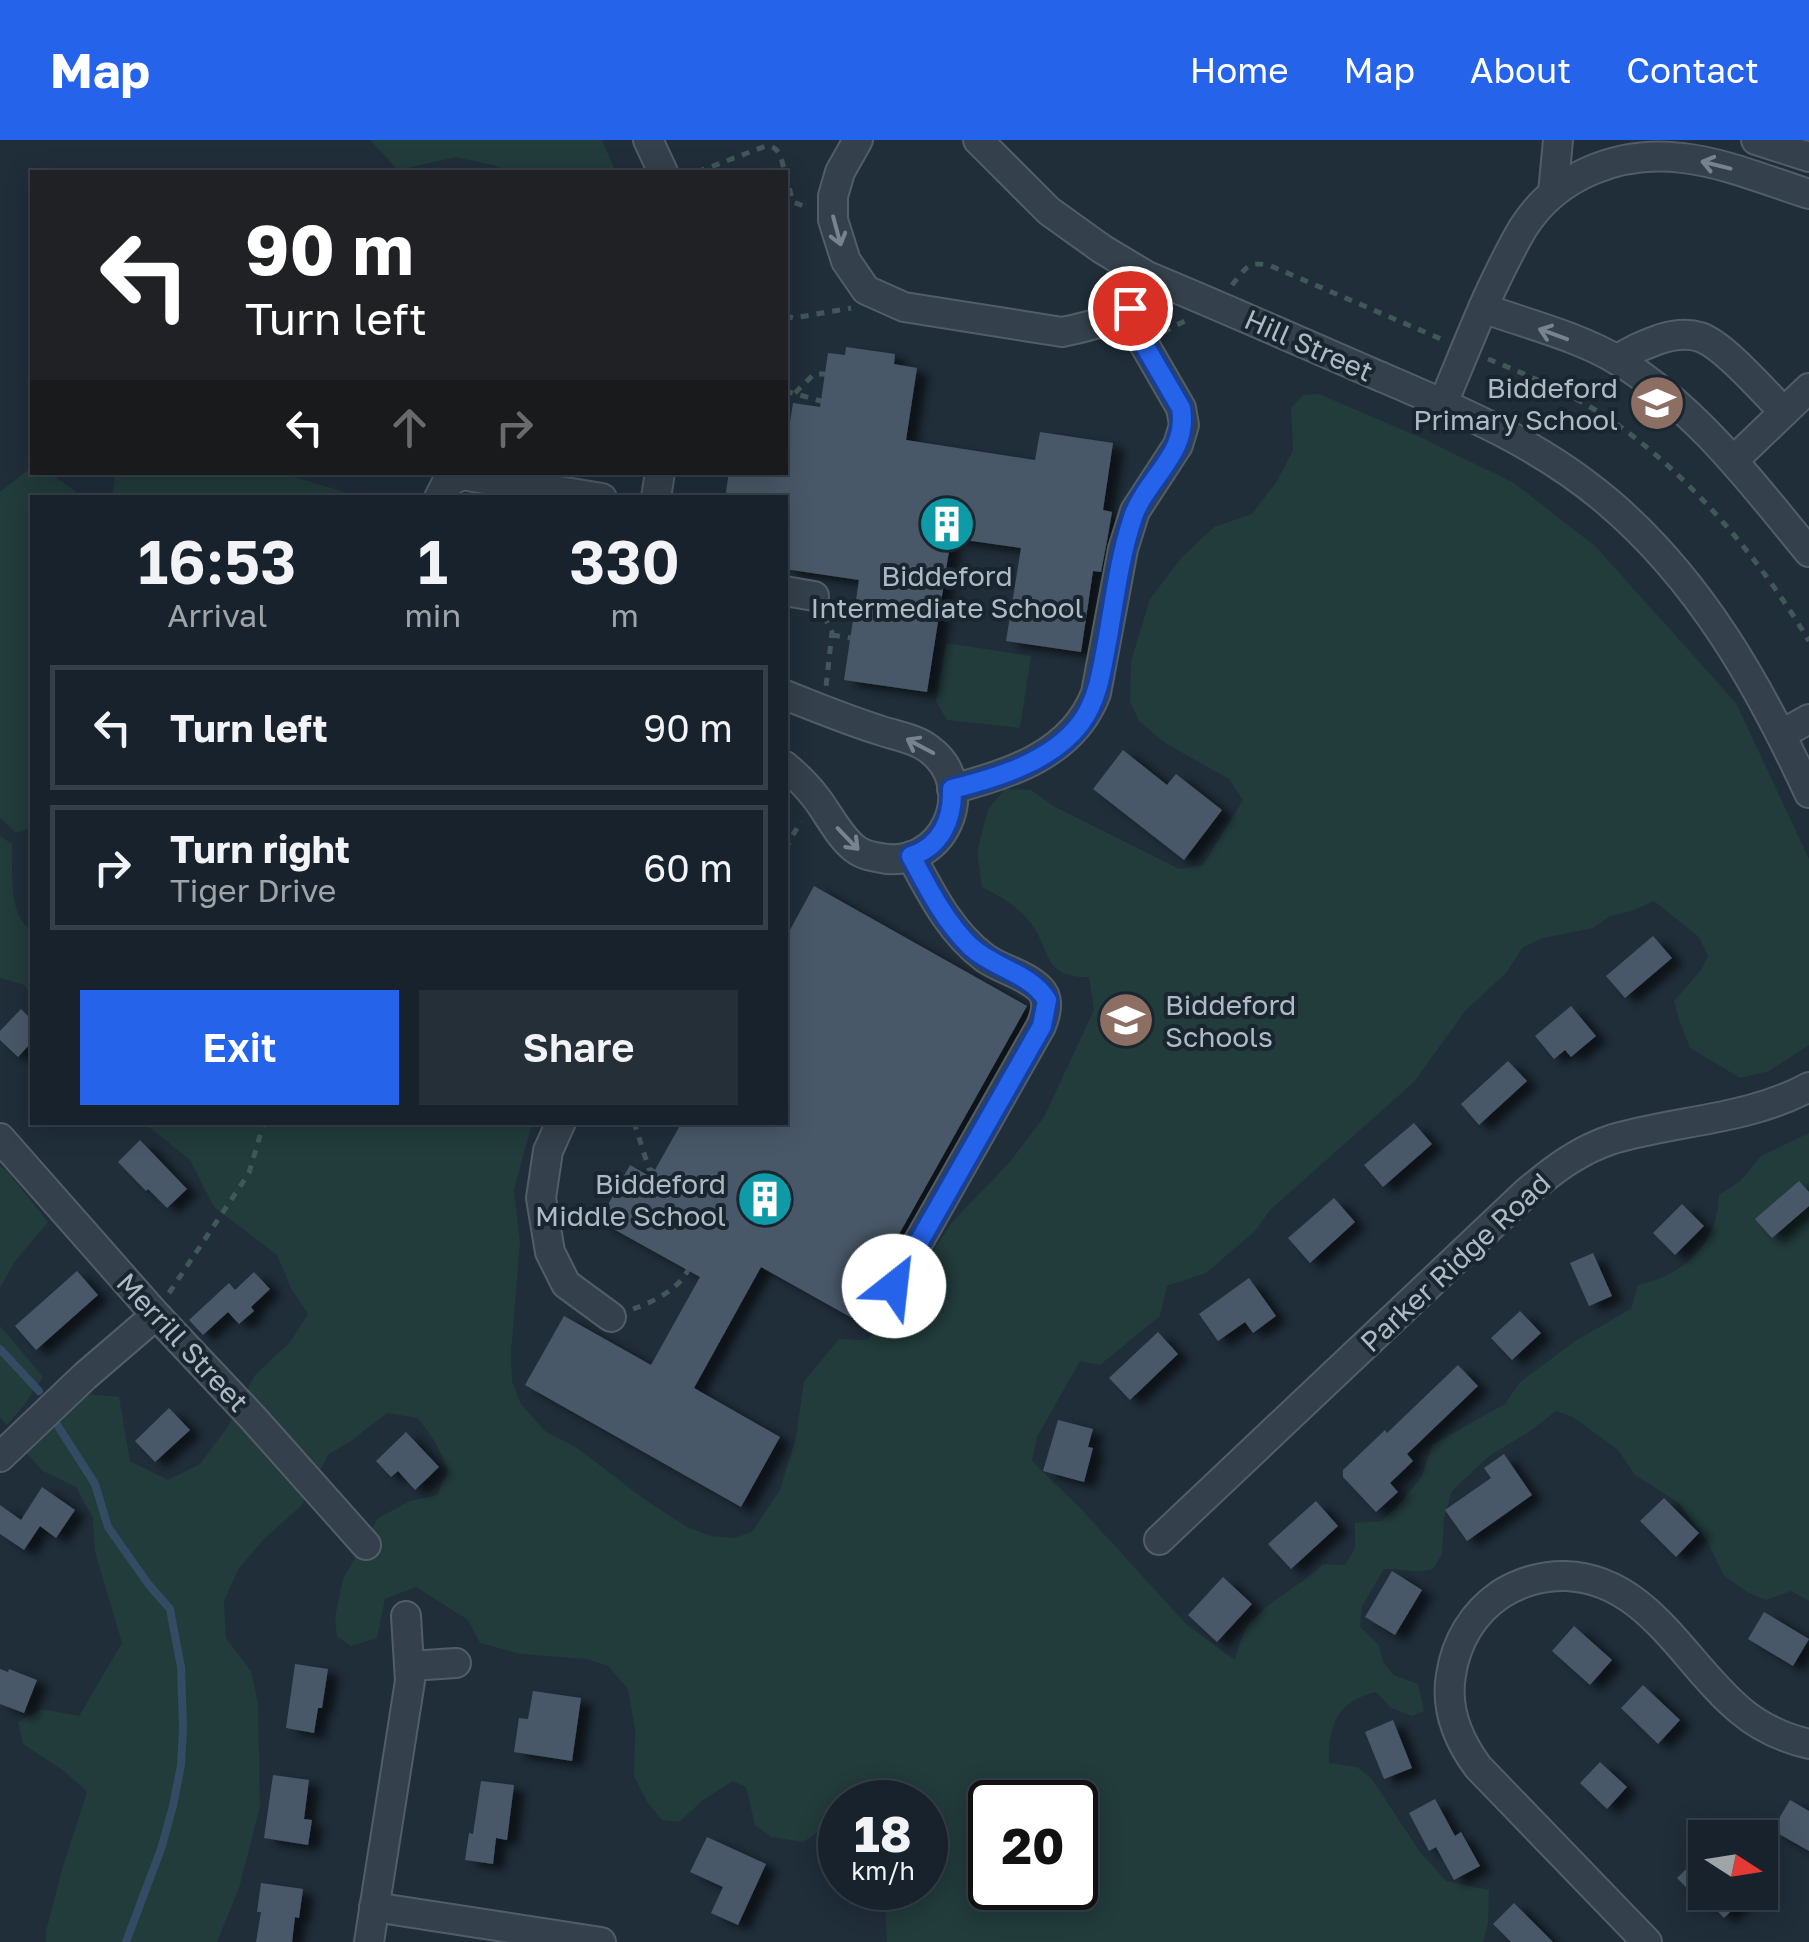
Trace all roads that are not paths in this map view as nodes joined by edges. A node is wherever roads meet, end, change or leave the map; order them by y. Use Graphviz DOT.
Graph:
graph roads {
  1 [pos="648,140"];
  2 [pos="858,140"];
  3 [pos="978,140"];
  4 [pos="1558,140"];
  5 [pos="1756,140"];
  6 [pos="1809,157"];
  7 [pos="662,170"];
  8 [pos="1554,192"];
  9 [pos="1809,194"];
  10 [pos="1147,276"];
  11 [pos="1483,308"];
  12 [pos="1125,312"];
  13 [pos="1617,360"];
  14 [pos="1809,388"];
  15 [pos="1443,404"];
  16 [pos="1784,412"];
  17 [pos="1734,460"];
  18 [pos="462,475"];
  19 [pos="462,475"];
  20 [pos="440,495"];
  21 [pos="584,495"];
  22 [pos="1809,552"];
  23 [pos="788,592"];
  24 [pos="814,596"];
  25 [pos="788,695"];
  26 [pos="1809,718"];
  27 [pos="1782,734"];
  28 [pos="788,769"];
  29 [pos="952,789"];
  30 [pos="1809,792"];
  31 [pos="911,856"];
  32 [pos="1809,1088"];
  33 [pos="560,1125"];
  34 [pos="0,1138"];
  35 [pos="894,1286"];
  36 [pos="156,1314"];
  37 [pos="611,1318"];
  38 [pos="0,1457"];
  39 [pos="1159,1540"];
  40 [pos="366,1545"];
  41 [pos="406,1616"];
  42 [pos="456,1663"];
  43 [pos="410,1666"];
  44 [pos="1809,1744"];
  45 [pos="374,1907"];
  46 [pos="369,1942"];
  47 [pos="601,1942"];
  48 [pos="1647,1942"];
  1 -- 7 [label="street"];
  2 -- 12 [label="street, one-way"];
  3 -- 10 [label="street, Hill Street"];
  4 -- 8 [label="street"];
  5 -- 6 [label="street"];
  9 -- 8 [label="street, one-way"];
  8 -- 11 [label="street"];
  10 -- 12 [label="street"];
  10 -- 15 [label="street, Hill Street"];
  13 -- 11 [label="street, one-way"];
  11 -- 15 [label="street"];
  12 -- 29 [label="street"];
  13 -- 16 [label="street"];
  13 -- 17 [label="street"];
  14 -- 16 [label="street"];
  15 -- 27 [label="street, Hill Street"];
  16 -- 17 [label="street"];
  17 -- 22 [label="street"];
  18 -- 21 [label="street"];
  19 -- 20 [label="street"];
  23 -- 24 [label="street"];
  29 -- 25 [label="street, one-way"];
  26 -- 27 [label="street"];
  27 -- 30 [label="street, Hill Street"];
  28 -- 31 [label="street, one-way"];
  29 -- 31 [label="street"];
  31 -- 35 [label="street"];
  32 -- 39 [label="street, Parker Ridge Road"];
  33 -- 37 [label="street"];
  34 -- 36 [label="street, Merrill Street"];
  36 -- 38 [label="street"];
  36 -- 40 [label="street, Merrill Street"];
  41 -- 43 [label="street"];
  42 -- 43 [label="street"];
  43 -- 45 [label="street"];
  44 -- 48 [label="street"];
  45 -- 46 [label="street"];
  45 -- 47 [label="street"];
}
